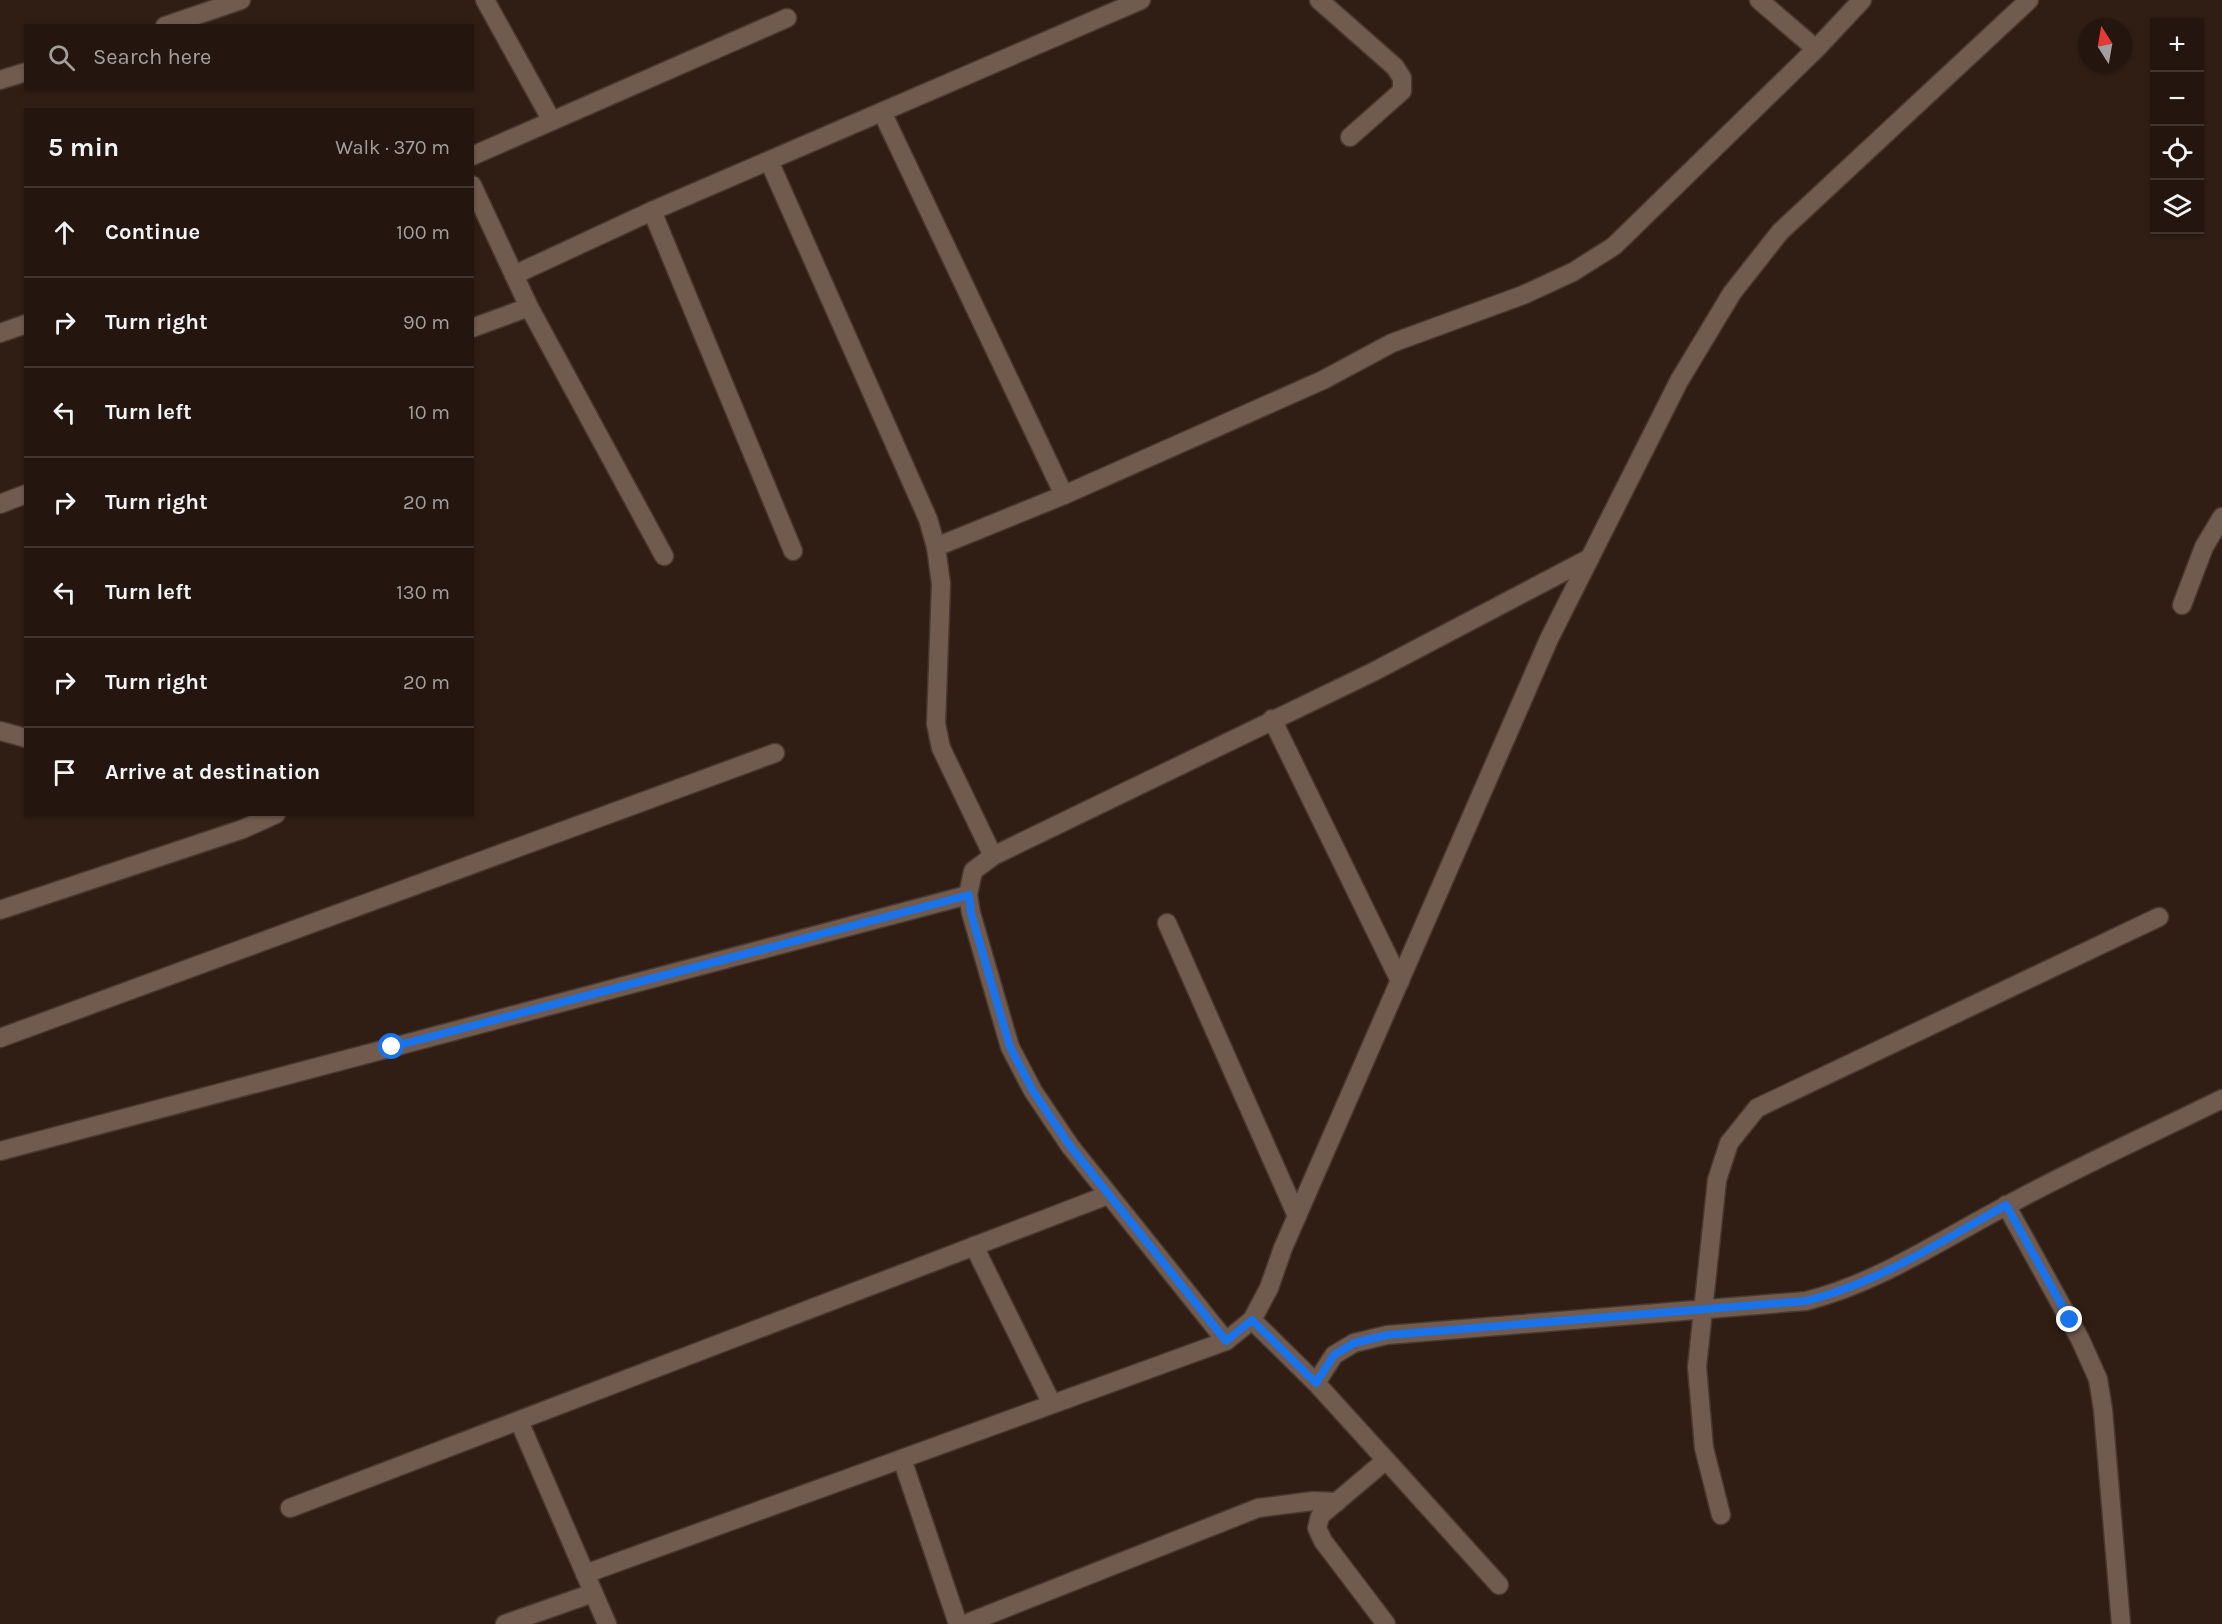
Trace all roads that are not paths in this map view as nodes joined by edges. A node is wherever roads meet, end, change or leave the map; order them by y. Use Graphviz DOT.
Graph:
graph roads {
  1 [pos="241,0"];
  2 [pos="485,0"];
  3 [pos="1141,0"];
  4 [pos="1319,0"];
  5 [pos="1759,0"];
  6 [pos="1862,0"];
  7 [pos="2029,0"];
  8 [pos="193,8"];
  9 [pos="787,18"];
  10 [pos="168,24"];
  11 [pos="1816,49"];
  12 [pos="24,73"];
  13 [pos="0,80"];
  14 [pos="882,112"];
  15 [pos="552,121"];
  16 [pos="1350,137"];
  17 [pos="474,155"];
  18 [pos="769,161"];
  19 [pos="474,189"];
  20 [pos="652,211"];
  21 [pos="514,275"];
  22 [pos="529,307"];
  23 [pos="24,325"];
  24 [pos="474,327"];
  25 [pos="0,333"];
  26 [pos="24,495"];
  27 [pos="1064,495"];
  28 [pos="0,504"];
  29 [pos="2222,517"];
  30 [pos="936,547"];
  31 [pos="793,551"];
  32 [pos="664,556"];
  33 [pos="1590,558"];
  34 [pos="2182,605"];
  35 [pos="1272,719"];
  36 [pos="0,731"];
  37 [pos="24,737"];
  38 [pos="775,753"];
  39 [pos="272,816"];
  40 [pos="993,856"];
  41 [pos="969,895"];
  42 [pos="0,910"];
  43 [pos="2159,916"];
  44 [pos="1167,923"];
  45 [pos="1400,981"];
  46 [pos="0,1038"];
  47 [pos="2222,1099"];
  48 [pos="0,1151"];
  49 [pos="1108,1195"];
  50 [pos="2006,1205"];
  51 [pos="1298,1216"];
  52 [pos="974,1246"];
  53 [pos="1704,1310"];
  54 [pos="1252,1320"];
  55 [pos="1226,1341"];
  56 [pos="1316,1383"];
  57 [pos="1052,1404"];
  58 [pos="519,1421"];
  59 [pos="902,1459"];
  60 [pos="1386,1460"];
  61 [pos="1337,1502"];
  62 [pos="290,1508"];
  63 [pos="1721,1515"];
  64 [pos="585,1574"];
  65 [pos="1498,1585"];
  66 [pos="593,1593"];
  67 [pos="530,1620"];
  68 [pos="505,1624"];
  69 [pos="607,1624"];
  70 [pos="958,1624"];
  71 [pos="965,1624"];
  72 [pos="1386,1624"];
  73 [pos="2121,1624"];
  1 -- 8 [label="street"];
  2 -- 15 [label="street"];
  3 -- 14 [label="street"];
  4 -- 16 [label="street"];
  5 -- 11 [label="street"];
  6 -- 11 [label="street"];
  7 -- 33 [label="street"];
  8 -- 10 [label="street"];
  9 -- 15 [label="street"];
  11 -- 27 [label="street"];
  12 -- 13 [label="street"];
  14 -- 18 [label="street"];
  14 -- 27 [label="street"];
  15 -- 17 [label="street"];
  18 -- 20 [label="street"];
  18 -- 30 [label="street"];
  19 -- 21 [label="street"];
  20 -- 21 [label="street"];
  20 -- 31 [label="street"];
  21 -- 22 [label="street"];
  22 -- 24 [label="street"];
  22 -- 32 [label="street"];
  23 -- 25 [label="street"];
  26 -- 28 [label="street"];
  27 -- 30 [label="street"];
  29 -- 34 [label="street"];
  30 -- 40 [label="street"];
  33 -- 35 [label="street"];
  33 -- 45 [label="street"];
  35 -- 40 [label="street"];
  35 -- 45 [label="street"];
  36 -- 37 [label="street"];
  38 -- 46 [label="street"];
  39 -- 42 [label="street"];
  40 -- 41 [label="street"];
  41 -- 48 [label="street"];
  41 -- 49 [label="street"];
  43 -- 53 [label="street"];
  44 -- 51 [label="street"];
  45 -- 51 [label="street"];
  47 -- 50 [label="street"];
  49 -- 52 [label="street"];
  49 -- 55 [label="street"];
  50 -- 53 [label="street"];
  50 -- 73 [label="street"];
  51 -- 54 [label="street"];
  52 -- 57 [label="street"];
  52 -- 58 [label="street"];
  53 -- 56 [label="street"];
  53 -- 63 [label="street"];
  54 -- 55 [label="street"];
  54 -- 56 [label="street"];
  55 -- 57 [label="street"];
  56 -- 60 [label="street"];
  57 -- 59 [label="street"];
  58 -- 62 [label="street"];
  58 -- 64 [label="street"];
  59 -- 64 [label="street"];
  59 -- 70 [label="street"];
  60 -- 61 [label="street"];
  60 -- 65 [label="street"];
  61 -- 71 [label="street"];
  61 -- 72 [label="street"];
  64 -- 66 [label="street"];
  66 -- 67 [label="street"];
  66 -- 69 [label="street"];
  67 -- 68 [label="street"];
}
